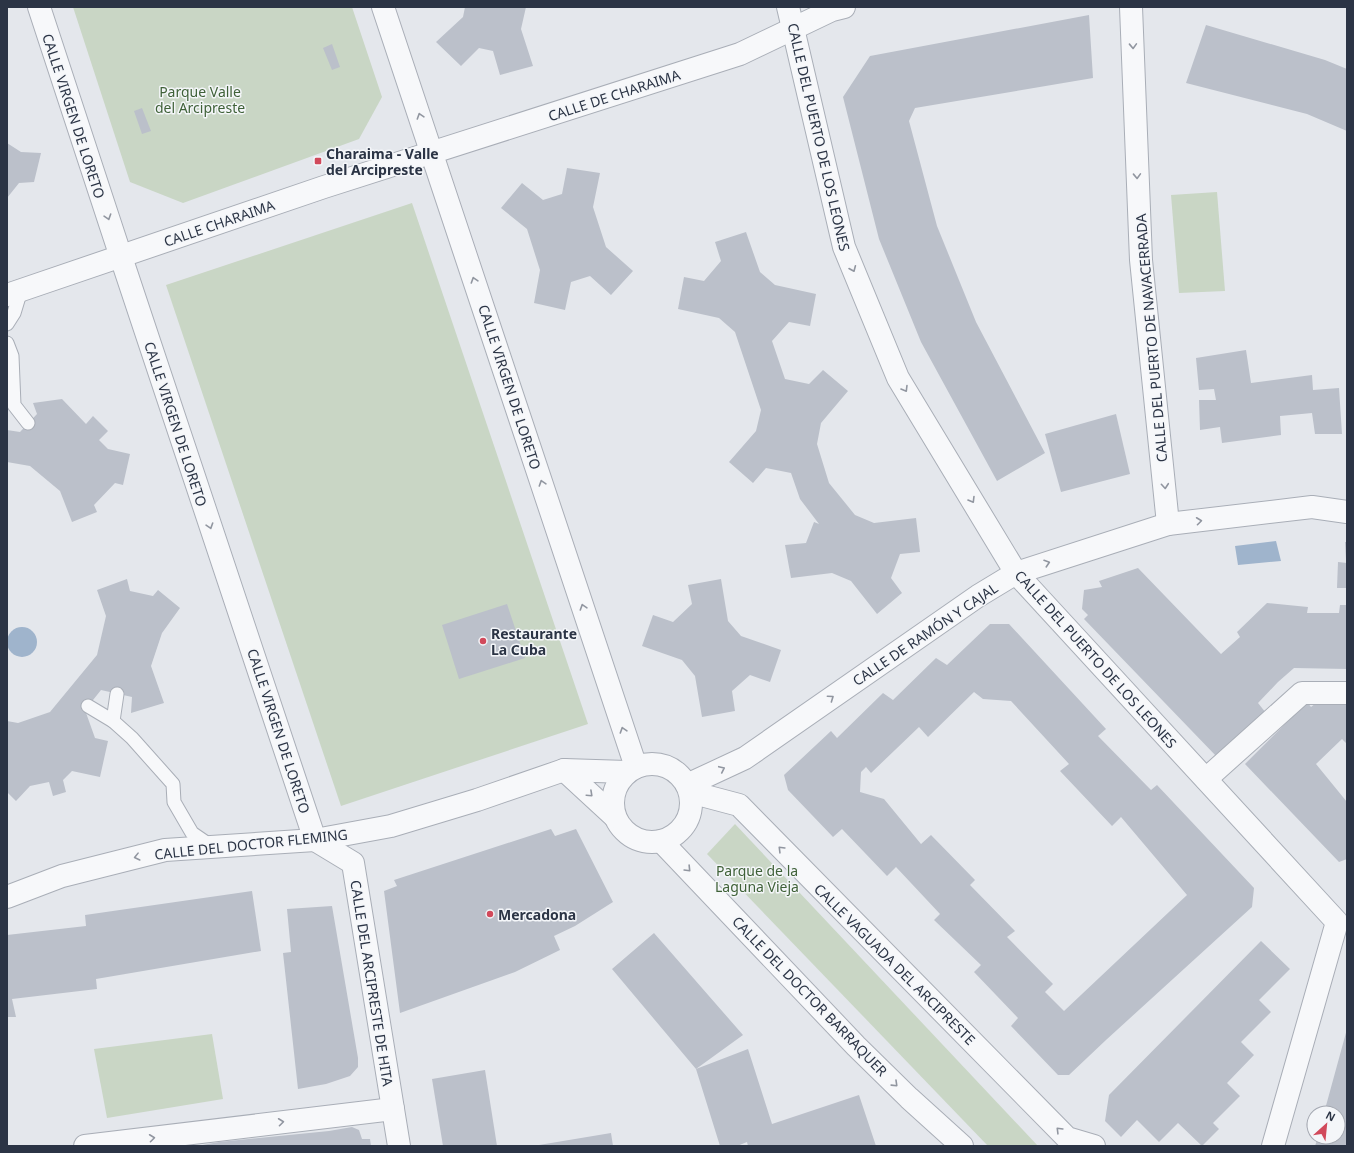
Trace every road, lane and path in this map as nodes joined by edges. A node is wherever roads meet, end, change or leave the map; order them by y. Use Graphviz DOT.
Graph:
graph roads {
  1 [pos="39,7"];
  2 [pos="383,7"];
  3 [pos="788,7"];
  4 [pos="844,7"];
  5 [pos="1131,7"];
  6 [pos="793,28"];
  7 [pos="432,153"];
  8 [pos="121,257"];
  9 [pos="14,293"];
  10 [pos="7,324"];
  11 [pos="7,343"];
  12 [pos="11,408"];
  13 [pos="28,423"];
  14 [pos="1347,512"];
  15 [pos="1168,524"];
  16 [pos="1016,573"];
  17 [pos="1347,693"];
  18 [pos="117,694"];
  19 [pos="88,706"];
  20 [pos="113,721"];
  21 [pos="564,770"];
  22 [pos="631,770"];
  23 [pos="1206,779"];
  24 [pos="689,788"];
  25 [pos="615,817"];
  26 [pos="315,840"];
  27 [pos="661,841"];
  28 [pos="213,847"];
  29 [pos="7,897"];
  30 [pos="393,1108"];
  31 [pos="956,1145"];
  32 [pos="85,1146"];
  33 [pos="398,1146"];
  34 [pos="1094,1146"];
  35 [pos="1273,1146"];
  1 -- 8 [label="street, CALLE VIRGEN DE LORETO, one-way"];
  7 -- 2 [label="street, CALLE VIRGEN DE LORETO, one-way"];
  3 -- 6 [label="street, CALLE DEL PUERTO DE LOS LEONES"];
  4 -- 6 [label="street"];
  5 -- 15 [label="street, CALLE DEL PUERTO DE NAVACERRADA, one-way"];
  6 -- 7 [label="street, CALLE DE CHARAIMA"];
  6 -- 16 [label="street, CALLE DEL PUERTO DE LOS LEONES, one-way"];
  7 -- 8 [label="street, CALLE CHARAIMA"];
  22 -- 7 [label="street, CALLE VIRGEN DE LORETO, one-way"];
  8 -- 9 [label="street, CALLE CHARAIMA"];
  8 -- 26 [label="street, CALLE VIRGEN DE LORETO, one-way"];
  9 -- 10 [label="lane"];
  11 -- 12 [label="lane"];
  12 -- 13 [label="lane"];
  15 -- 14 [label="street, CALLE DE RAMÓN Y CAJAL, one-way"];
  16 -- 15 [label="street, CALLE DE RAMÓN Y CAJAL, one-way"];
  16 -- 23 [label="street, CALLE DEL PUERTO DE LOS LEONES"];
  24 -- 16 [label="street, CALLE DE RAMÓN Y CAJAL, one-way"];
  17 -- 23 [label="street"];
  18 -- 20 [label="lane"];
  19 -- 20 [label="lane"];
  20 -- 28 [label="lane"];
  21 -- 22 [label="street, CALLE DEL DOCTOR FLEMING"];
  21 -- 25 [label="street, one-way"];
  21 -- 26 [label="street, CALLE DEL DOCTOR FLEMING"];
  22 -- 24 [label="street"];
  22 -- 25 [label="street"];
  23 -- 35 [label="street, CALLE DEL PUERTO DE LOS LEONES"];
  24 -- 27 [label="street"];
  34 -- 24 [label="street, CALLE VAGUADA DEL ARCIPRESTE, one-way"];
  25 -- 27 [label="street"];
  26 -- 28 [label="street, CALLE DEL DOCTOR FLEMING"];
  26 -- 30 [label="street, CALLE DEL ARCIPRESTE DE HITA"];
  27 -- 31 [label="street, CALLE DEL DOCTOR BARRAQUER, one-way"];
  28 -- 29 [label="street, CALLE DEL DOCTOR FLEMING, one-way"];
  32 -- 30 [label="street, one-way"];
  30 -- 33 [label="street, CALLE DEL ARCIPRESTE DE HITA"];
}
